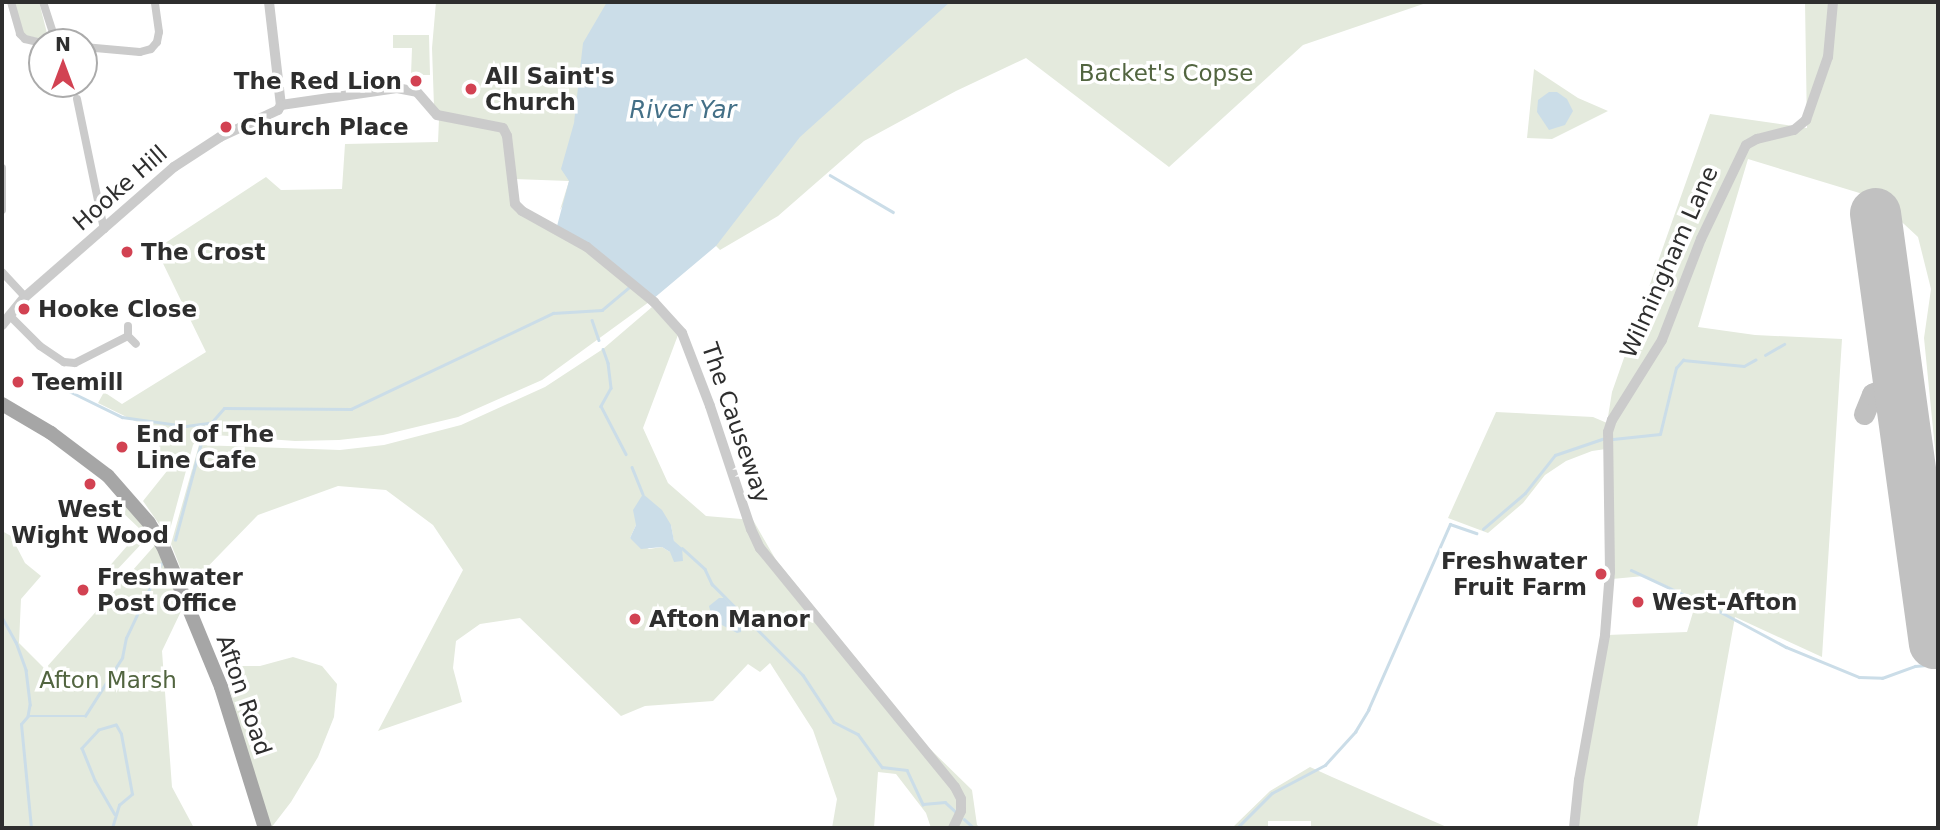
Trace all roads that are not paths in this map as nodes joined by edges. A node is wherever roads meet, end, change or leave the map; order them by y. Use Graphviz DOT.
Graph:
graph roads {
  1 [pos="11,2"];
  2 [pos="43,2"];
  3 [pos="155,2"];
  4 [pos="269,2"];
  5 [pos="1833,2"];
  6 [pos="51,28"];
  7 [pos="28,40"];
  8 [pos="98,48"];
  9 [pos="77,99"];
  10 [pos="281,105"];
  11 [pos="2,168"];
  12 [pos="2,210"];
  13 [pos="104,229"];
  14 [pos="2,272"];
  15 [pos="25,297"];
  16 [pos="9,315"];
  17 [pos="2,325"];
  18 [pos="128,326"];
  19 [pos="128,336"];
  20 [pos="136,344"];
  21 [pos="2,404"];
  22 [pos="265,828"];
  23 [pos="953,828"];
  24 [pos="1574,828"];
  1 -- 7 [label="street"];
  2 -- 6 [label="street"];
  3 -- 8 [label="street"];
  4 -- 10 [label="street"];
  5 -- 24 [label="street, Wilmingham Lane"];
  9 -- 13 [label="street"];
  10 -- 13 [label="street, Hooke Hill"];
  10 -- 23 [label="street, The Causeway"];
  11 -- 12 [label="street"];
  13 -- 15 [label="street, Hooke Hill"];
  14 -- 15 [label="street"];
  15 -- 16 [label="street, Hooke Hill"];
  16 -- 17 [label="street, Hooke Hill"];
  16 -- 19 [label="street"];
  18 -- 19 [label="street"];
  19 -- 20 [label="street"];
  21 -- 22 [label="main road, Afton Road"];
}
